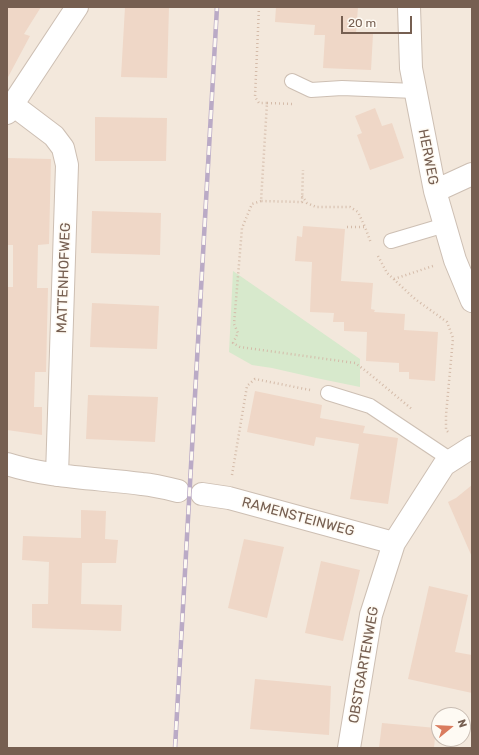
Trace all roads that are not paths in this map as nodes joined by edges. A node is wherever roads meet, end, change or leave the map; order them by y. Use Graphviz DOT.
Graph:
graph roads {
  1 [pos="77,7"];
  2 [pos="409,7"];
  3 [pos="292,81"];
  4 [pos="415,91"];
  5 [pos="10,109"];
  6 [pos="472,174"];
  7 [pos="435,191"];
  8 [pos="445,225"];
  9 [pos="391,241"];
  10 [pos="472,301"];
  11 [pos="328,393"];
  12 [pos="463,453"];
  13 [pos="7,464"];
  14 [pos="57,475"];
  15 [pos="178,491"];
  16 [pos="202,494"];
  17 [pos="394,543"];
  18 [pos="349,748"];
  1 -- 5 [label="street"];
  2 -- 4 [label="street, HERWEG"];
  3 -- 4 [label="lane"];
  4 -- 7 [label="street, HERWEG"];
  5 -- 14 [label="street, MATTENHOFWEG"];
  6 -- 7 [label="street"];
  7 -- 8 [label="street, HERWEG"];
  8 -- 9 [label="lane"];
  8 -- 10 [label="street, HERWEG"];
  11 -- 12 [label="lane"];
  12 -- 17 [label="street, OBSTGARTENWEG"];
  13 -- 14 [label="street"];
  14 -- 15 [label="street"];
  16 -- 17 [label="street, RAMENSTEINWEG"];
  17 -- 18 [label="street, OBSTGARTENWEG"];
}
